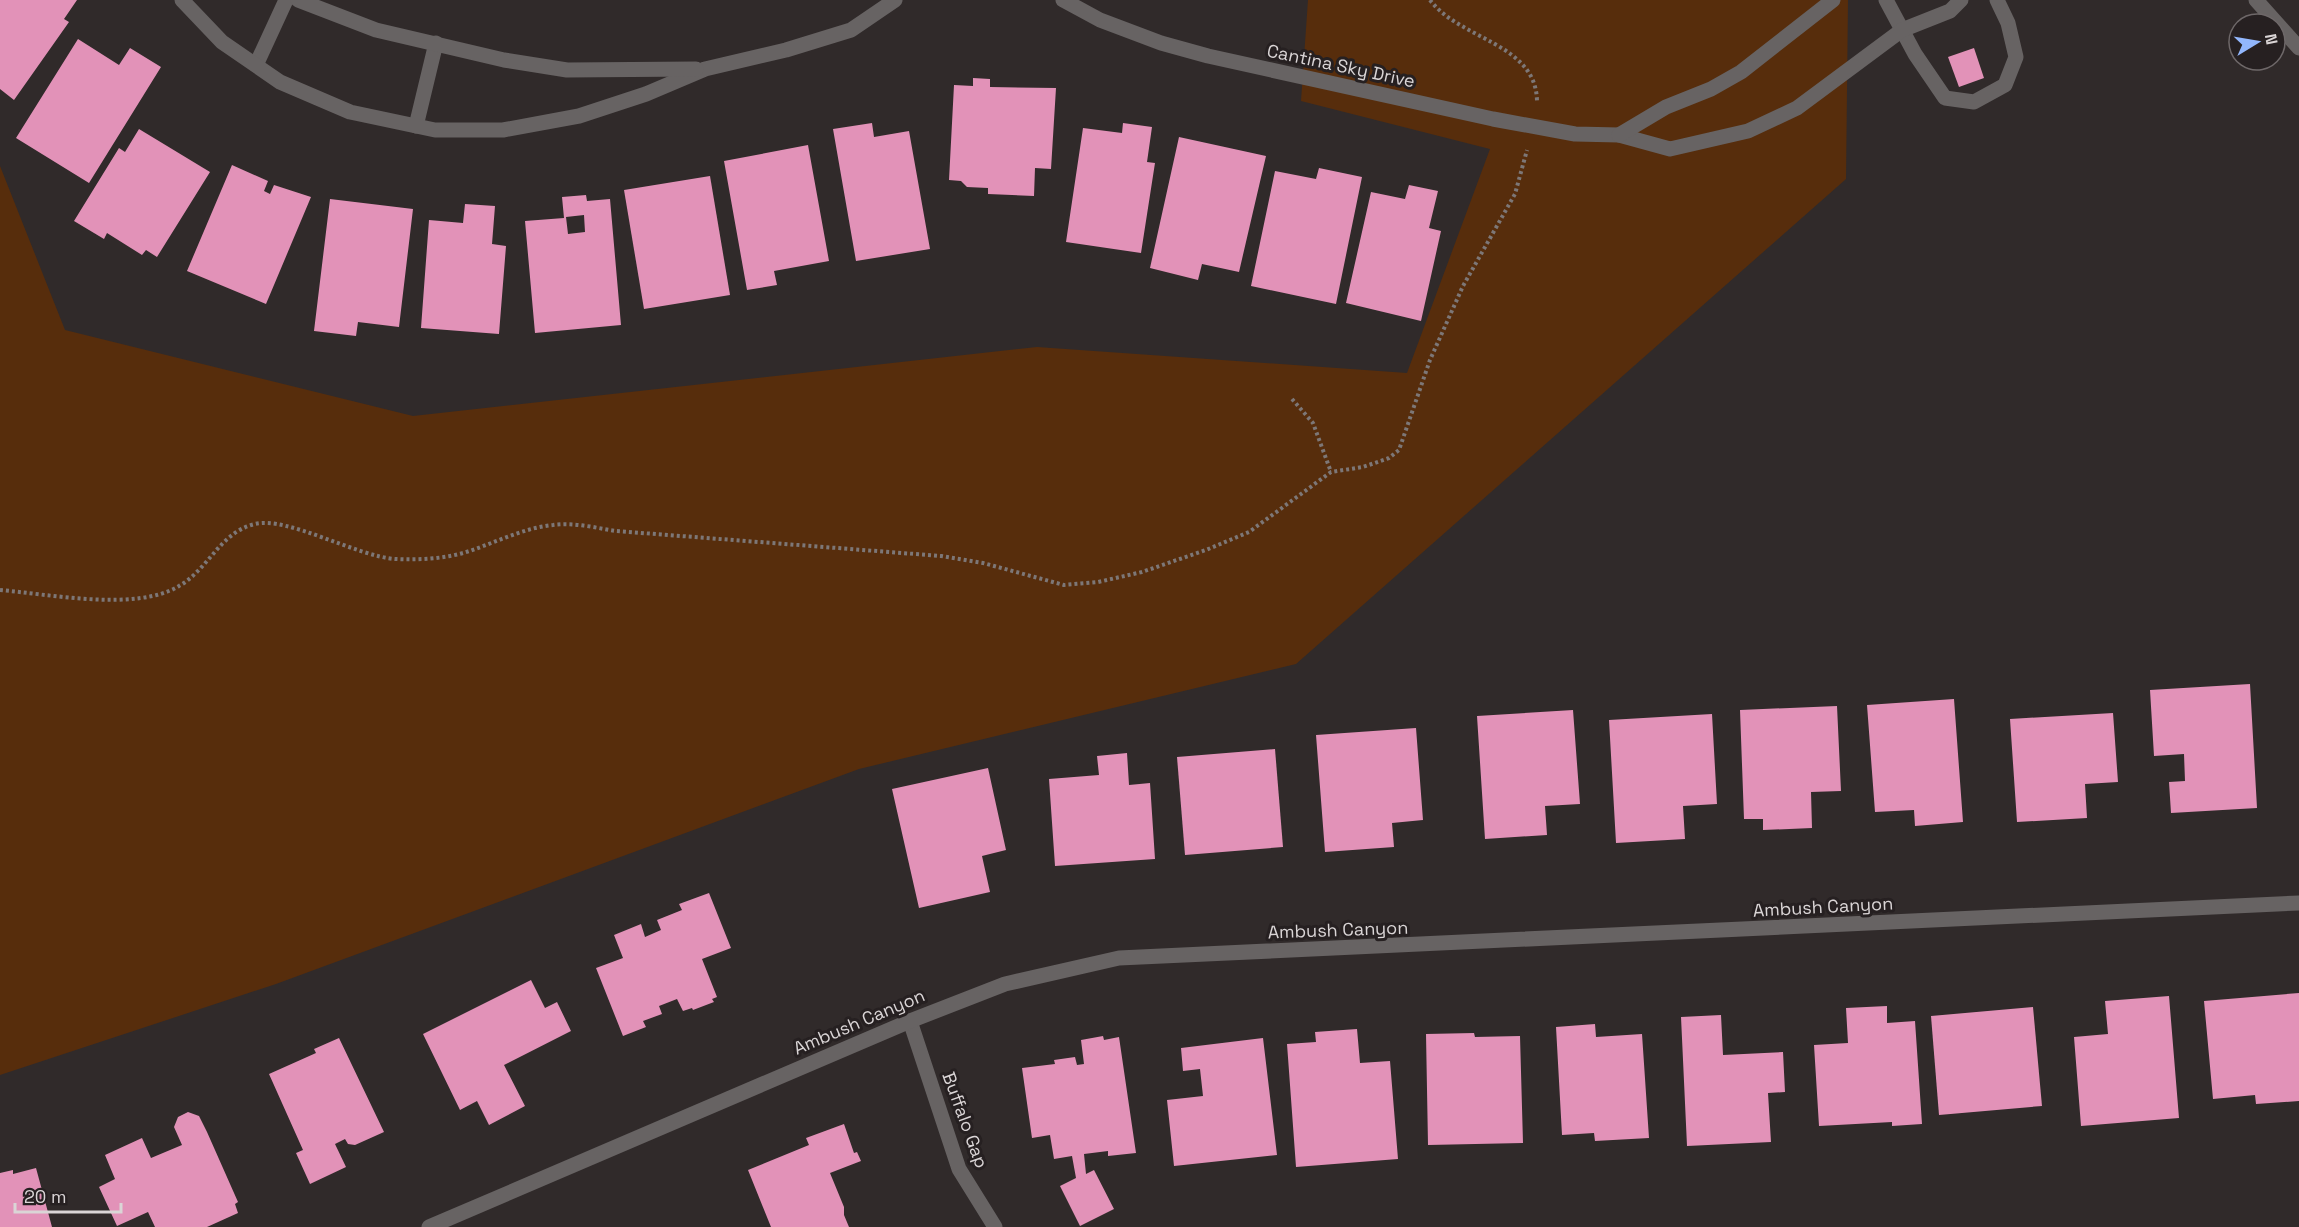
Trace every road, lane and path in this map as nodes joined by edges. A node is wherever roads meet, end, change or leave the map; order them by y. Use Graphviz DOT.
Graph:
graph roads {
  1 [pos="182,0"];
  2 [pos="286,0"];
  3 [pos="298,0"];
  4 [pos="895,0"];
  5 [pos="1063,0"];
  6 [pos="1430,0"];
  7 [pos="1833,0"];
  8 [pos="1886,0"];
  9 [pos="1961,0"];
  10 [pos="1996,0"];
  11 [pos="2256,0"];
  12 [pos="1902,30"];
  13 [pos="436,43"];
  14 [pos="2299,48"];
  15 [pos="256,65"];
  16 [pos="705,69"];
  17 [pos="416,126"];
  18 [pos="1532,126"];
  19 [pos="1620,135"];
  20 [pos="1292,399"];
  21 [pos="1330,472"];
  22 [pos="0,590"];
  23 [pos="2299,903"];
  24 [pos="910,1021"];
  25 [pos="429,1227"];
  26 [pos="995,1227"];
  1 -- 15 [label="street"];
  2 -- 15 [label="street"];
  3 -- 13 [label="street"];
  4 -- 16 [label="street"];
  5 -- 18 [label="street, Cantina Sky Drive"];
  6 -- 18 [label="path"];
  7 -- 19 [label="street"];
  8 -- 12 [label="street"];
  9 -- 12 [label="street, Cantina Sky Drive"];
  10 -- 12 [label="street"];
  11 -- 14 [label="street"];
  12 -- 19 [label="street, Cantina Sky Drive"];
  13 -- 16 [label="street"];
  13 -- 17 [label="street"];
  15 -- 17 [label="street"];
  16 -- 17 [label="street"];
  18 -- 19 [label="street, Cantina Sky Drive"];
  18 -- 21 [label="path"];
  20 -- 21 [label="path"];
  21 -- 22 [label="path"];
  23 -- 24 [label="street, Ambush Canyon"];
  24 -- 25 [label="street, Ambush Canyon"];
  24 -- 26 [label="street, Buffalo Gap"];
}
